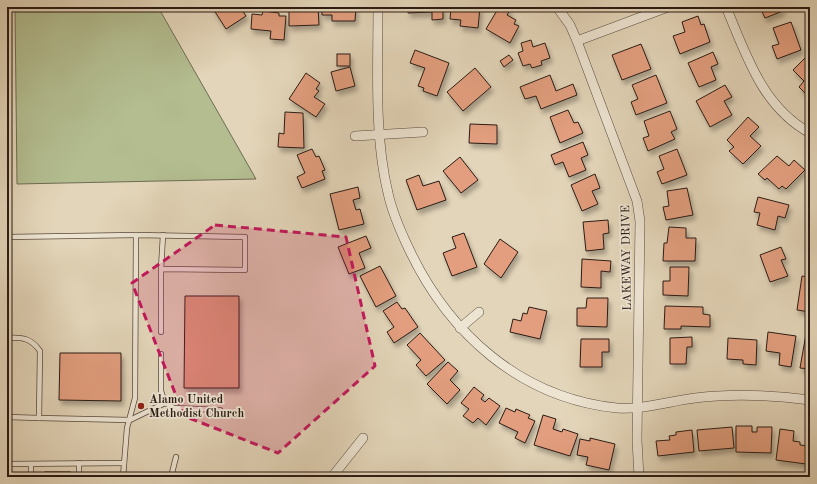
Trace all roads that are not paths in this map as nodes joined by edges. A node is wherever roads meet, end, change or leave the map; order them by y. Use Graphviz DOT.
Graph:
graph roads {
  1 [pos="378,7"];
  2 [pos="557,7"];
  3 [pos="668,7"];
  4 [pos="726,7"];
  5 [pos="577,41"];
  6 [pos="423,132"];
  7 [pos="810,133"];
  8 [pos="380,134"];
  9 [pos="355,136"];
  10 [pos="136,236"];
  11 [pos="163,236"];
  12 [pos="7,237"];
  13 [pos="161,269"];
  14 [pos="479,312"];
  15 [pos="460,328"];
  16 [pos="161,332"];
  17 [pos="7,338"];
  18 [pos="161,354"];
  19 [pos="810,400"];
  20 [pos="165,404"];
  21 [pos="638,407"];
  22 [pos="220,410"];
  23 [pos="7,418"];
  24 [pos="39,418"];
  25 [pos="130,420"];
  26 [pos="363,438"];
  27 [pos="176,457"];
  28 [pos="79,463"];
  29 [pos="124,463"];
  30 [pos="7,464"];
  31 [pos="31,464"];
  32 [pos="31,477"];
  33 [pos="79,477"];
  34 [pos="123,477"];
  35 [pos="171,477"];
  36 [pos="332,477"];
  37 [pos="639,477"];
  1 -- 8 [label="street"];
  2 -- 5 [label="street, LAKEWAY DRIVE"];
  3 -- 5 [label="street"];
  4 -- 7 [label="street"];
  5 -- 21 [label="street, LAKEWAY DRIVE"];
  6 -- 8 [label="street"];
  8 -- 9 [label="street"];
  8 -- 15 [label="street"];
  10 -- 11 [label="lane"];
  10 -- 12 [label="lane"];
  10 -- 25 [label="lane"];
  11 -- 13 [label="lane"];
  11 -- 13 [label="lane"];
  13 -- 16 [label="lane"];
  14 -- 15 [label="street"];
  15 -- 21 [label="street"];
  17 -- 24 [label="lane"];
  18 -- 20 [label="lane"];
  19 -- 21 [label="street"];
  20 -- 22 [label="lane"];
  20 -- 25 [label="lane"];
  21 -- 37 [label="street, LAKEWAY DRIVE"];
  23 -- 24 [label="lane"];
  24 -- 25 [label="lane"];
  25 -- 29 [label="lane"];
  26 -- 36 [label="street"];
  27 -- 35 [label="lane"];
  28 -- 29 [label="lane"];
  28 -- 31 [label="lane"];
  28 -- 33 [label="lane"];
  29 -- 34 [label="lane"];
  30 -- 31 [label="lane"];
  31 -- 32 [label="lane"];
}
